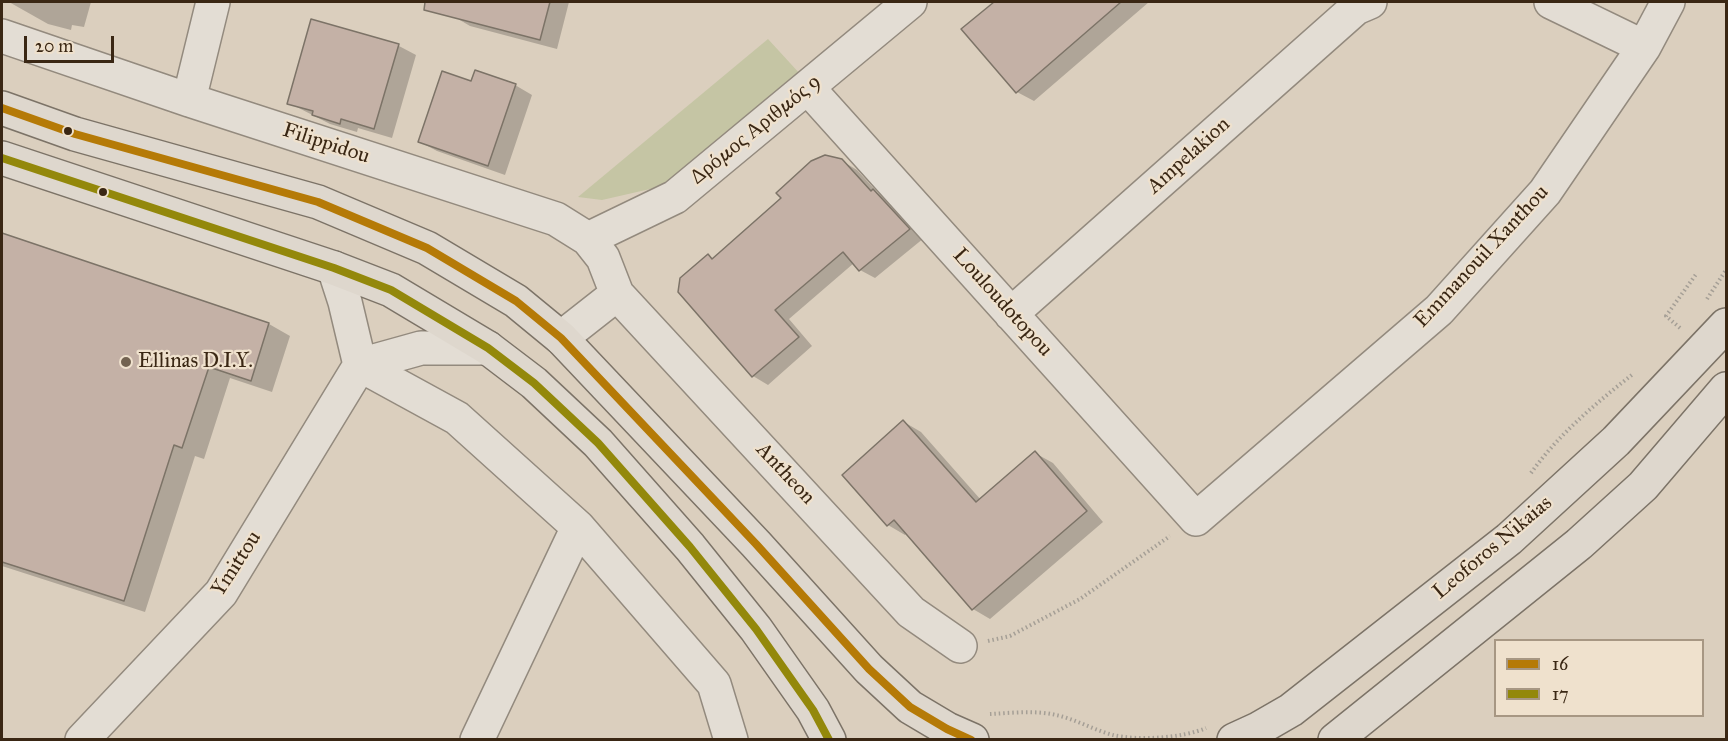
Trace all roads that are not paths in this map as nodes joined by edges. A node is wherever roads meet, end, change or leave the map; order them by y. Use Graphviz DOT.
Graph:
graph roads {
  1 [pos="213,2"];
  2 [pos="910,2"];
  3 [pos="1370,2"];
  4 [pos="1551,2"];
  5 [pos="1668,2"];
  6 [pos="2,36"];
  7 [pos="1644,47"];
  8 [pos="808,88"];
  9 [pos="189,100"];
  10 [pos="2,108"];
  11 [pos="2,158"];
  12 [pos="588,239"];
  13 [pos="334,268"];
  14 [pos="616,294"];
  15 [pos="1011,314"];
  16 [pos="1715,315"];
  17 [pos="561,338"];
  18 [pos="488,348"];
  19 [pos="360,365"];
  20 [pos="1726,388"];
  21 [pos="1196,519"];
  22 [pos="578,527"];
  23 [pos="960,646"];
  24 [pos="978,727"];
  25 [pos="1223,732"];
  26 [pos="82,740"];
  27 [pos="477,740"];
  28 [pos="731,740"];
  29 [pos="829,740"];
  30 [pos="1335,740"];
  1 -- 9 [label="street"];
  2 -- 8 [label="street, Δρόμος Αριθμός 9"];
  3 -- 15 [label="street, Ampelakion"];
  4 -- 7 [label="street"];
  5 -- 7 [label="street, Emmanouil Xanthou"];
  6 -- 9 [label="street, Filippidou"];
  7 -- 21 [label="street, Emmanouil Xanthou"];
  8 -- 12 [label="street, Δρόμος Αριθμός 9"];
  8 -- 15 [label="street, Louloudotopou"];
  9 -- 12 [label="street, Filippidou"];
  10 -- 17 [label="main road"];
  11 -- 13 [label="main road"];
  12 -- 14 [label="street, Filippidou"];
  13 -- 18 [label="main road"];
  13 -- 19 [label="street"];
  14 -- 17 [label="street"];
  14 -- 23 [label="street, Antheon"];
  15 -- 21 [label="street, Louloudotopou"];
  16 -- 25 [label="main road, Leoforos Nikaias"];
  17 -- 24 [label="main road"];
  18 -- 19 [label="street"];
  18 -- 29 [label="main road"];
  19 -- 22 [label="street"];
  19 -- 26 [label="street, Ymittou"];
  20 -- 30 [label="main road"];
  22 -- 27 [label="street"];
  22 -- 28 [label="street"];
}
